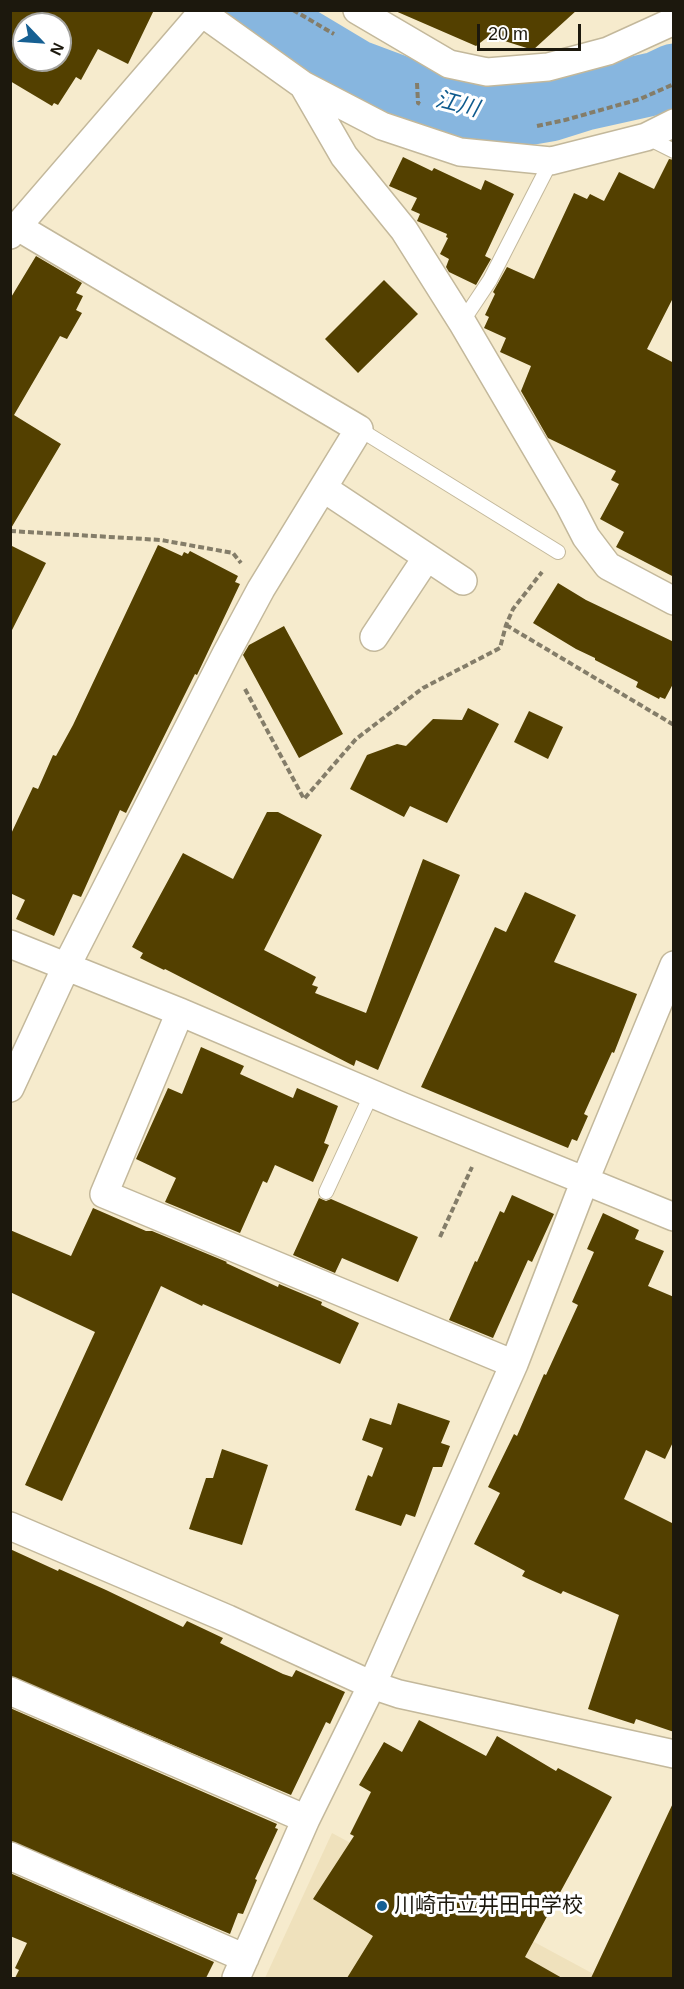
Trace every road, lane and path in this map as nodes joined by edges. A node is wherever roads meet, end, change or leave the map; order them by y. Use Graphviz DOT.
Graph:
graph roads {
  1 [pos="357,10"];
  2 [pos="201,11"];
  3 [pos="674,21"];
  4 [pos="303,84"];
  5 [pos="674,123"];
  6 [pos="646,137"];
  7 [pos="674,151"];
  8 [pos="551,161"];
  9 [pos="14,231"];
  10 [pos="462,322"];
  11 [pos="359,429"];
  12 [pos="323,488"];
  13 [pos="10,531"];
  14 [pos="558,552"];
  15 [pos="427,557"];
  16 [pos="463,581"];
  17 [pos="261,589"];
  18 [pos="674,602"];
  19 [pos="506,625"];
  20 [pos="374,637"];
  21 [pos="226,654"];
  22 [pos="674,725"];
  23 [pos="10,944"];
  24 [pos="674,965"];
  25 [pos="66,967"];
  26 [pos="180,1012"];
  27 [pos="10,1088"];
  28 [pos="372,1093"];
  29 [pos="485,1139"];
  30 [pos="585,1180"];
  31 [pos="326,1192"];
  32 [pos="674,1217"];
  33 [pos="440,1238"];
  34 [pos="514,1364"];
  35 [pos="10,1526"];
  36 [pos="372,1685"];
  37 [pos="10,1691"];
  38 [pos="674,1754"];
  39 [pos="306,1819"];
  40 [pos="10,1856"];
  41 [pos="240,1968"];
  1 -- 3 [label="street"];
  2 -- 4 [label="street"];
  2 -- 9 [label="street"];
  4 -- 8 [label="street"];
  4 -- 10 [label="street"];
  5 -- 6 [label="street"];
  6 -- 7 [label="lane"];
  6 -- 8 [label="street"];
  8 -- 10 [label="lane"];
  9 -- 11 [label="street"];
  10 -- 18 [label="street"];
  11 -- 12 [label="street"];
  11 -- 14 [label="lane"];
  12 -- 15 [label="street"];
  12 -- 17 [label="street"];
  13 -- 17 [label="path"];
  14 -- 19 [label="path"];
  15 -- 16 [label="street"];
  15 -- 20 [label="street"];
  17 -- 21 [label="street"];
  19 -- 21 [label="path"];
  19 -- 22 [label="path"];
  21 -- 25 [label="street"];
  23 -- 25 [label="street"];
  24 -- 30 [label="street"];
  25 -- 26 [label="street"];
  25 -- 27 [label="street"];
  26 -- 28 [label="street"];
  26 -- 34 [label="street"];
  28 -- 29 [label="street"];
  28 -- 31 [label="lane"];
  29 -- 30 [label="street"];
  29 -- 33 [label="path"];
  30 -- 32 [label="street"];
  30 -- 34 [label="street"];
  34 -- 36 [label="street"];
  35 -- 36 [label="street"];
  36 -- 38 [label="street"];
  36 -- 39 [label="street"];
  37 -- 39 [label="street"];
  39 -- 41 [label="street"];
  40 -- 41 [label="street"];
}
